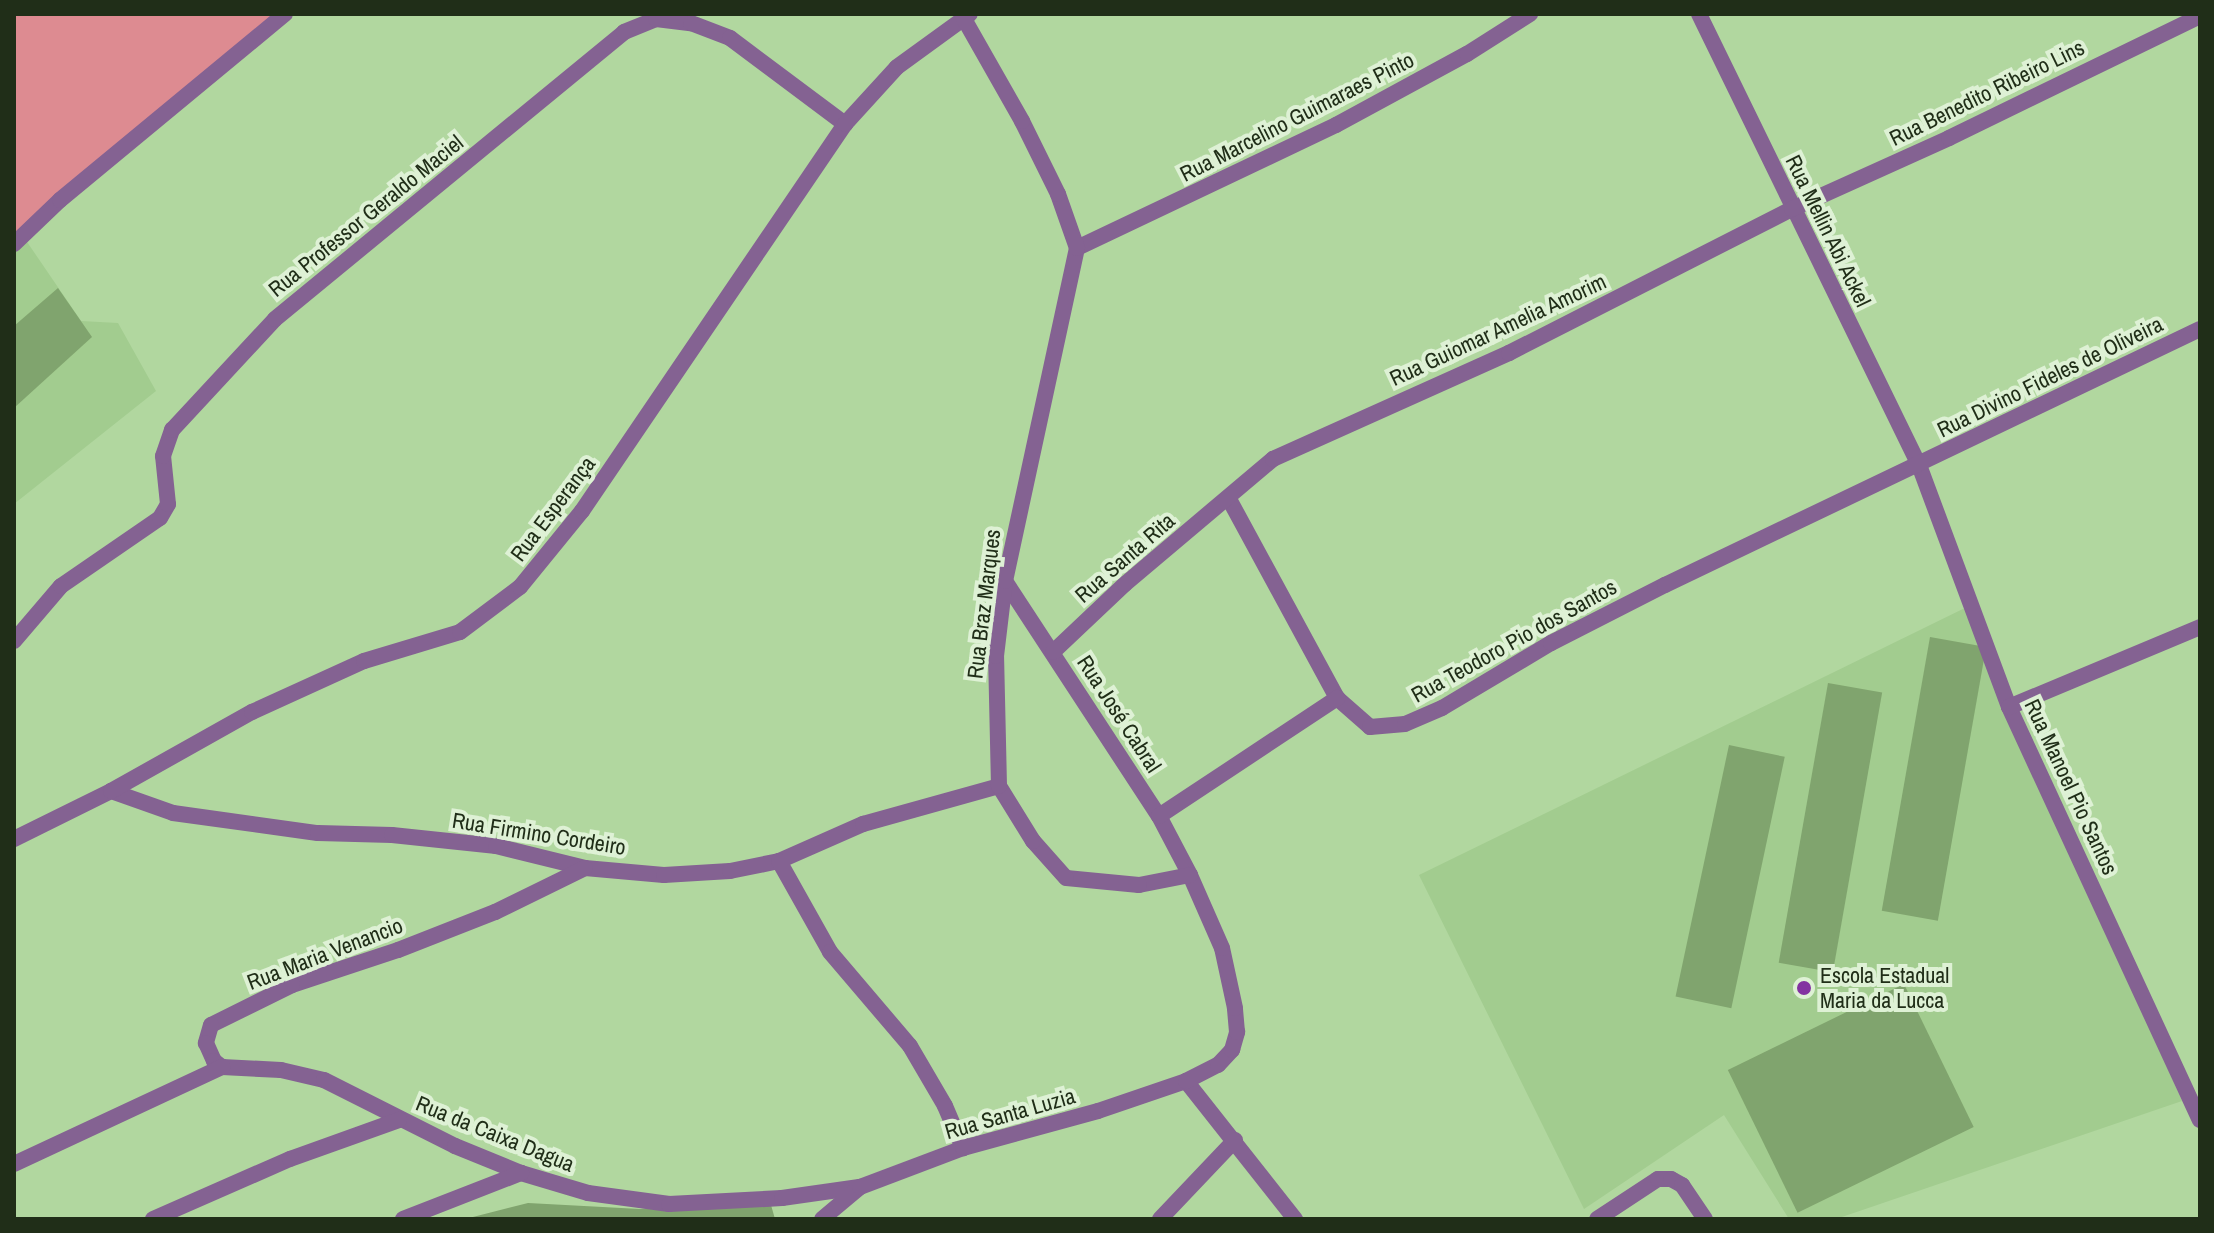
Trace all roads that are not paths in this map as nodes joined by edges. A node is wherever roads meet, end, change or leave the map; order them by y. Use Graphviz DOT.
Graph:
graph roads {
  1 [pos="285,14"];
  2 [pos="1530,14"];
  3 [pos="1699,14"];
  4 [pos="966,16"];
  5 [pos="2200,16"];
  6 [pos="845,124"];
  7 [pos="1792,209"];
  8 [pos="14,244"];
  9 [pos="1077,248"];
  10 [pos="2200,329"];
  11 [pos="1919,465"];
  12 [pos="1229,499"];
  13 [pos="1005,581"];
  14 [pos="2200,627"];
  15 [pos="14,641"];
  16 [pos="1053,652"];
  17 [pos="1337,698"];
  18 [pos="2009,707"];
  19 [pos="999,786"];
  20 [pos="111,791"];
  21 [pos="1159,816"];
  22 [pos="14,839"];
  23 [pos="779,861"];
  24 [pos="585,868"];
  25 [pos="1190,875"];
  26 [pos="222,1067"];
  27 [pos="1186,1081"];
  28 [pos="399,1120"];
  29 [pos="2200,1120"];
  30 [pos="1235,1140"];
  31 [pos="963,1148"];
  32 [pos="14,1164"];
  33 [pos="521,1173"];
  34 [pos="860,1187"];
  35 [pos="153,1219"];
  36 [pos="403,1219"];
  37 [pos="822,1219"];
  38 [pos="1160,1219"];
  39 [pos="1295,1219"];
  40 [pos="1597,1219"];
  41 [pos="1705,1219"];
  1 -- 8 [label="street"];
  2 -- 9 [label="street, Rua Marcelino Guimaraes Pinto"];
  3 -- 7 [label="street, Rua Mellin Abi Ackel"];
  4 -- 6 [label="street, Rua Esperança"];
  4 -- 9 [label="street"];
  5 -- 7 [label="street, Rua Benedito Ribeiro Lins"];
  6 -- 15 [label="street, Rua Professor Geraldo Maciel"];
  6 -- 20 [label="street, Rua Esperança"];
  7 -- 11 [label="street, Rua Mellin Abi Ackel"];
  7 -- 12 [label="street, Rua Guiomar Amelia Amorim"];
  9 -- 13 [label="street, Rua Braz Marques"];
  10 -- 11 [label="street, Rua Divino Fideles de Oliveira"];
  11 -- 17 [label="street, Rua Teodoro Pio dos Santos"];
  11 -- 18 [label="street, Rua Manoel Pio Santos"];
  12 -- 16 [label="street, Rua Santa Rita"];
  12 -- 17 [label="street, Rua Teodoro Pio dos Santos"];
  13 -- 16 [label="street, Rua José Cabral"];
  13 -- 19 [label="street, Rua Braz Marques"];
  14 -- 18 [label="street"];
  16 -- 21 [label="street, Rua José Cabral"];
  17 -- 21 [label="street"];
  18 -- 29 [label="street, Rua Manoel Pio Santos"];
  19 -- 23 [label="street, Rua Firmino Cordeiro"];
  19 -- 25 [label="street"];
  20 -- 22 [label="street, Rua Esperança"];
  20 -- 24 [label="street, Rua Firmino Cordeiro"];
  21 -- 25 [label="street, Rua José Cabral"];
  23 -- 24 [label="street, Rua Firmino Cordeiro"];
  23 -- 31 [label="street"];
  24 -- 26 [label="street, Rua Maria Venancio"];
  25 -- 27 [label="street, Rua Santa Luzia"];
  26 -- 28 [label="street, Rua da Caixa Dagua"];
  26 -- 32 [label="street"];
  27 -- 30 [label="street"];
  27 -- 31 [label="street, Rua Santa Luzia"];
  28 -- 33 [label="street, Rua da Caixa Dagua"];
  28 -- 35 [label="street"];
  30 -- 38 [label="street"];
  30 -- 39 [label="street"];
  31 -- 34 [label="street, Rua Santa Luzia"];
  33 -- 34 [label="street, Rua da Caixa Dagua"];
  33 -- 36 [label="street"];
  34 -- 37 [label="street, Rua Santa Luzia"];
  40 -- 41 [label="street"];
}
